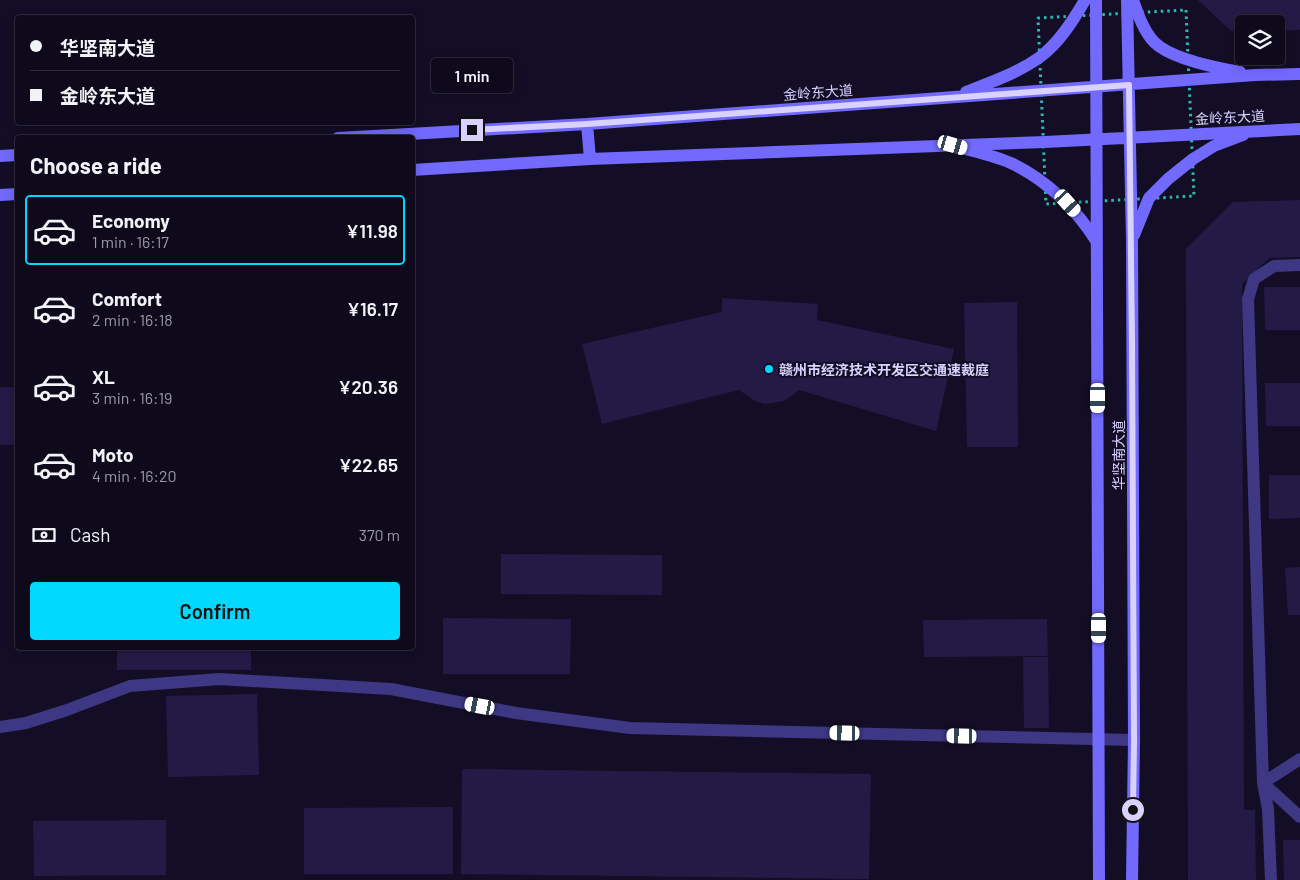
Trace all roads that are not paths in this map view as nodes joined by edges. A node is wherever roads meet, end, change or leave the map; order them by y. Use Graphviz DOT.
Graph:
graph roads {
  1 [pos="1085,0"];
  2 [pos="1096,0"];
  3 [pos="1127,0"];
  4 [pos="1133,0"];
  5 [pos="1300,74"];
  6 [pos="1255,75"];
  7 [pos="1129,85"];
  8 [pos="1097,87"];
  9 [pos="953,97"];
  10 [pos="587,124"];
  11 [pos="1300,129"];
  12 [pos="1255,130"];
  13 [pos="391,135"];
  14 [pos="1130,137"];
  15 [pos="1097,139"];
  16 [pos="953,145"];
  17 [pos="15,155"];
  18 [pos="0,156"];
  19 [pos="590,159"];
  20 [pos="415,170"];
  21 [pos="15,194"];
  22 [pos="0,195"];
  23 [pos="1132,242"];
  24 [pos="1098,243"];
  25 [pos="1300,265"];
  26 [pos="0,727"];
  27 [pos="1099,739"];
  28 [pos="1134,740"];
  29 [pos="1300,759"];
  30 [pos="1263,783"];
  31 [pos="1300,817"];
  32 [pos="1100,880"];
  33 [pos="1132,880"];
  34 [pos="1271,880"];
  1 -- 9 [label="main road"];
  2 -- 8 [label="main road, 华坚南大道"];
  3 -- 7 [label="main road, 华坚南大道"];
  4 -- 6 [label="main road"];
  5 -- 6 [label="main road, 金岭东大道"];
  6 -- 7 [label="main road, 金岭东大道"];
  7 -- 8 [label="main road, 金岭东大道"];
  7 -- 14 [label="main road, 华坚南大道"];
  8 -- 9 [label="main road, 金岭东大道"];
  8 -- 15 [label="main road, 华坚南大道"];
  9 -- 10 [label="main road, 金岭东大道"];
  10 -- 13 [label="main road, 金岭东大道"];
  10 -- 19 [label="main road"];
  11 -- 12 [label="main road, 金岭东大道"];
  12 -- 14 [label="main road, 金岭东大道"];
  12 -- 23 [label="main road"];
  14 -- 15 [label="main road, 金岭东大道"];
  14 -- 23 [label="main road, 华坚南大道"];
  15 -- 16 [label="main road, 金岭东大道"];
  15 -- 24 [label="main road, 华坚南大道"];
  16 -- 19 [label="main road, 金岭东大道"];
  16 -- 24 [label="main road"];
  17 -- 18 [label="main road"];
  19 -- 20 [label="main road, 金岭东大道"];
  21 -- 22 [label="main road"];
  23 -- 28 [label="main road, 华坚南大道"];
  24 -- 27 [label="main road, 华坚南大道"];
  25 -- 30 [label="street"];
  26 -- 27 [label="street"];
  27 -- 28 [label="street"];
  27 -- 32 [label="main road, 华坚南大道"];
  28 -- 33 [label="main road, 华坚南大道"];
  29 -- 30 [label="street"];
  30 -- 31 [label="street"];
  30 -- 34 [label="street"];
}
